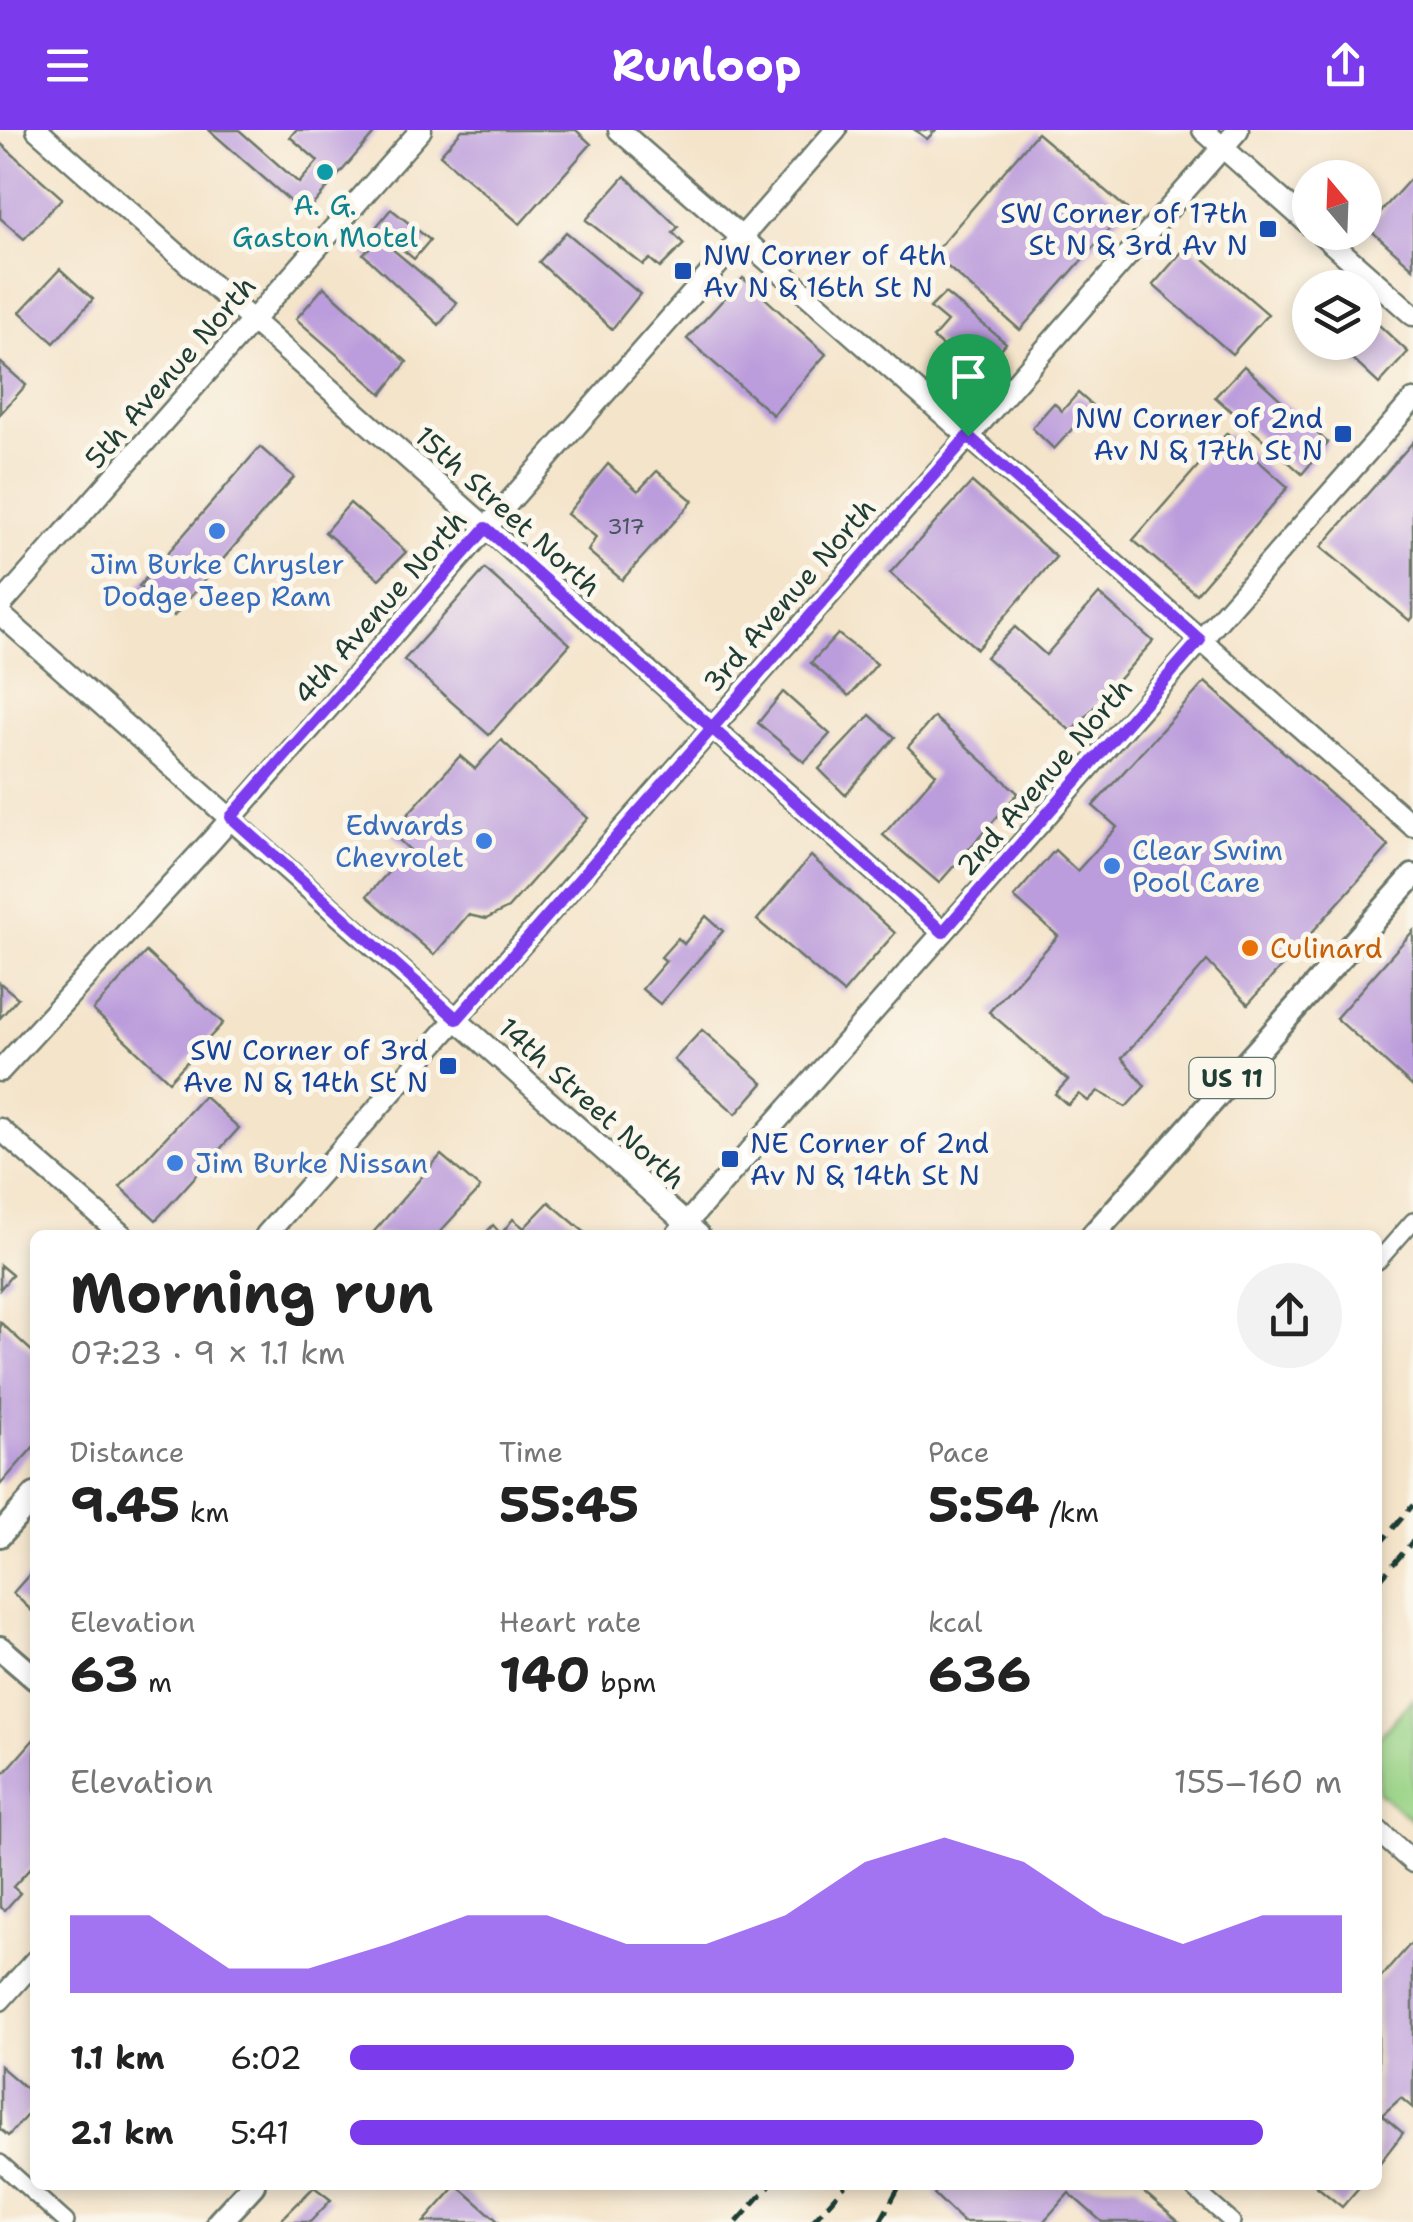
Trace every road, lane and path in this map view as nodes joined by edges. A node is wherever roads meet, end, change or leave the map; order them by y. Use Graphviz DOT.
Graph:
graph roads {
  1 [pos="37,130"];
  2 [pos="421,130"];
  3 [pos="619,130"];
  4 [pos="836,130"];
  5 [pos="1202,130"];
  6 [pos="1238,130"];
  7 [pos="1222,148"];
  8 [pos="1292,208"];
  9 [pos="742,237"];
  10 [pos="1339,250"];
  11 [pos="1413,315"];
  12 [pos="252,320"];
  13 [pos="1413,400"];
  14 [pos="968,436"];
  15 [pos="486,528"];
  16 [pos="0,606"];
  17 [pos="0,614"];
  18 [pos="1200,640"];
  19 [pos="712,728"];
  20 [pos="231,817"];
  21 [pos="1413,826"];
  22 [pos="1413,876"];
  23 [pos="943,932"];
  24 [pos="457,1019"];
  25 [pos="0,1071"];
  26 [pos="0,1129"];
  27 [pos="1413,1220"];
  28 [pos="116,1230"];
  29 [pos="270,1230"];
  30 [pos="686,1230"];
  31 [pos="688,1230"];
  32 [pos="1097,1230"];
  33 [pos="1382,1256"];
  34 [pos="30,1501"];
  35 [pos="0,1535"];
  36 [pos="0,1648"];
  37 [pos="30,1674"];
  38 [pos="1382,1834"];
  39 [pos="1413,1862"];
  40 [pos="30,1967"];
  41 [pos="0,2000"];
  42 [pos="0,2164"];
  43 [pos="248,2190"];
  44 [pos="1196,2190"];
  45 [pos="66,2222"];
  46 [pos="219,2222"];
  47 [pos="1232,2222"];
  1 -- 12 [label="street, 15th Street North"];
  2 -- 12 [label="street, 5th Avenue North"];
  3 -- 9 [label="street"];
  4 -- 9 [label="street, 4th Avenue North"];
  5 -- 7 [label="street"];
  6 -- 7 [label="street, 3rd Avenue North"];
  7 -- 8 [label="street"];
  7 -- 14 [label="street, 3rd Avenue North"];
  9 -- 14 [label="street"];
  9 -- 15 [label="street, 4th Avenue North"];
  10 -- 11 [label="street"];
  12 -- 15 [label="street, 15th Street North"];
  12 -- 16 [label="street, 5th Avenue North"];
  13 -- 18 [label="street, 2nd Avenue North"];
  14 -- 18 [label="street"];
  14 -- 19 [label="street, 3rd Avenue North"];
  15 -- 19 [label="street, 15th Street North"];
  15 -- 20 [label="street, 4th Avenue North"];
  17 -- 20 [label="street, 14th Street North"];
  18 -- 21 [label="street"];
  18 -- 23 [label="street, 2nd Avenue North"];
  19 -- 23 [label="street, 15th Street North"];
  19 -- 24 [label="street, 3rd Avenue North"];
  20 -- 24 [label="street, 14th Street North"];
  20 -- 25 [label="street, 4th Avenue North"];
  22 -- 32 [label="main road, US 11"];
  23 -- 31 [label="street, 2nd Avenue North"];
  24 -- 29 [label="street, 3rd Avenue North"];
  24 -- 30 [label="street, 14th Street North"];
  26 -- 28 [label="street"];
  27 -- 33 [label="street"];
  34 -- 35 [label="main road"];
  36 -- 37 [label="main road"];
  38 -- 39 [label="street"];
  40 -- 41 [label="street"];
  42 -- 45 [label="street"];
  43 -- 46 [label="main road"];
  44 -- 47 [label="street"];
}
